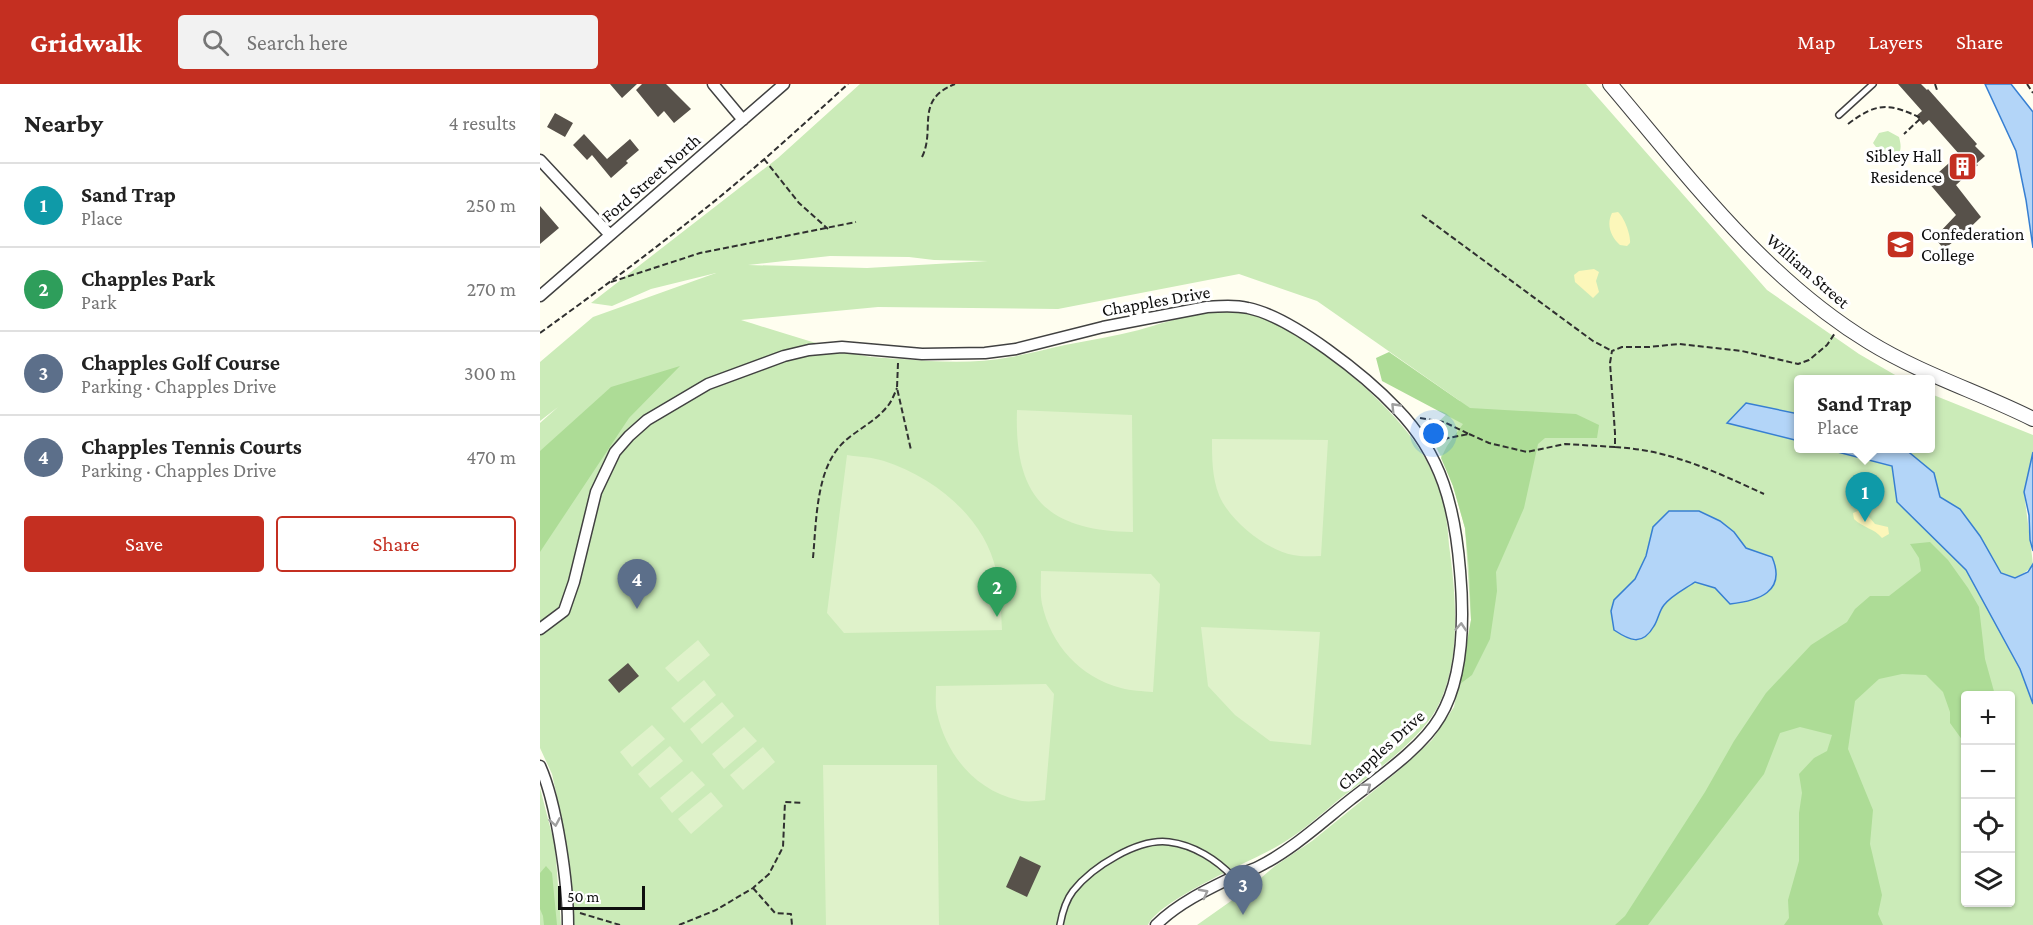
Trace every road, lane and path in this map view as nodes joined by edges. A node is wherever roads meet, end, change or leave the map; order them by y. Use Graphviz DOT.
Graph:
graph roads {
  1 [pos="713,84"];
  2 [pos="784,84"];
  3 [pos="848,84"];
  4 [pos="955,84"];
  5 [pos="1610,84"];
  6 [pos="1873,84"];
  7 [pos="1935,84"];
  8 [pos="2027,84"];
  9 [pos="1937,90"];
  10 [pos="2033,93"];
  11 [pos="1839,115"];
  12 [pos="742,120"];
  13 [pos="1848,124"];
  14 [pos="1904,134"];
  15 [pos="922,157"];
  16 [pos="764,159"];
  17 [pos="540,160"];
  18 [pos="1422,214"];
  19 [pos="856,222"];
  20 [pos="828,229"];
  21 [pos="610,235"];
  22 [pos="608,283"];
  23 [pos="540,296"];
  24 [pos="1842,324"];
  25 [pos="540,333"];
  26 [pos="898,351"];
  27 [pos="1612,351"];
  28 [pos="1931,375"];
  29 [pos="1935,377"];
  30 [pos="897,388"];
  31 [pos="2029,417"];
  32 [pos="1406,420"];
  33 [pos="1468,434"];
  34 [pos="1615,447"];
  35 [pos="911,450"];
  36 [pos="1429,451"];
  37 [pos="1764,494"];
  38 [pos="813,558"];
  39 [pos="540,629"];
  40 [pos="540,766"];
  41 [pos="803,804"];
  42 [pos="1233,877"];
  43 [pos="753,888"];
  44 [pos="568,909"];
  45 [pos="568,925"];
  46 [pos="620,925"];
  47 [pos="679,925"];
  48 [pos="792,925"];
  49 [pos="1060,925"];
  50 [pos="1156,925"];
  1 -- 12 [label="street"];
  2 -- 12 [label="street, Ford Street North"];
  3 -- 16 [label="path"];
  4 -- 15 [label="path"];
  5 -- 24 [label="street, William Street"];
  6 -- 11 [label="lane"];
  7 -- 9 [label="path"];
  8 -- 10 [label="path"];
  12 -- 21 [label="street, Ford Street North"];
  13 -- 14 [label="path"];
  16 -- 20 [label="path"];
  16 -- 22 [label="path"];
  17 -- 21 [label="street"];
  18 -- 27 [label="path"];
  19 -- 20 [label="path"];
  20 -- 22 [label="path"];
  21 -- 23 [label="street, Ford Street North"];
  22 -- 25 [label="path"];
  24 -- 27 [label="path"];
  24 -- 28 [label="street, William Street"];
  26 -- 30 [label="path"];
  32 -- 26 [label="street, Chapples Drive, one-way"];
  26 -- 39 [label="street, Chapples Drive"];
  27 -- 34 [label="path"];
  29 -- 31 [label="street, William Street"];
  30 -- 35 [label="path"];
  30 -- 38 [label="path"];
  32 -- 33 [label="path"];
  32 -- 36 [label="street, Chapples Drive"];
  33 -- 34 [label="path"];
  33 -- 36 [label="path"];
  34 -- 37 [label="path"];
  42 -- 36 [label="street, Chapples Drive, one-way"];
  40 -- 44 [label="street, one-way"];
  41 -- 43 [label="path"];
  42 -- 49 [label="lane"];
  50 -- 42 [label="street, Chapples Drive, one-way"];
  43 -- 47 [label="path"];
  43 -- 48 [label="path"];
  44 -- 45 [label="street"];
  44 -- 46 [label="path"];
}
